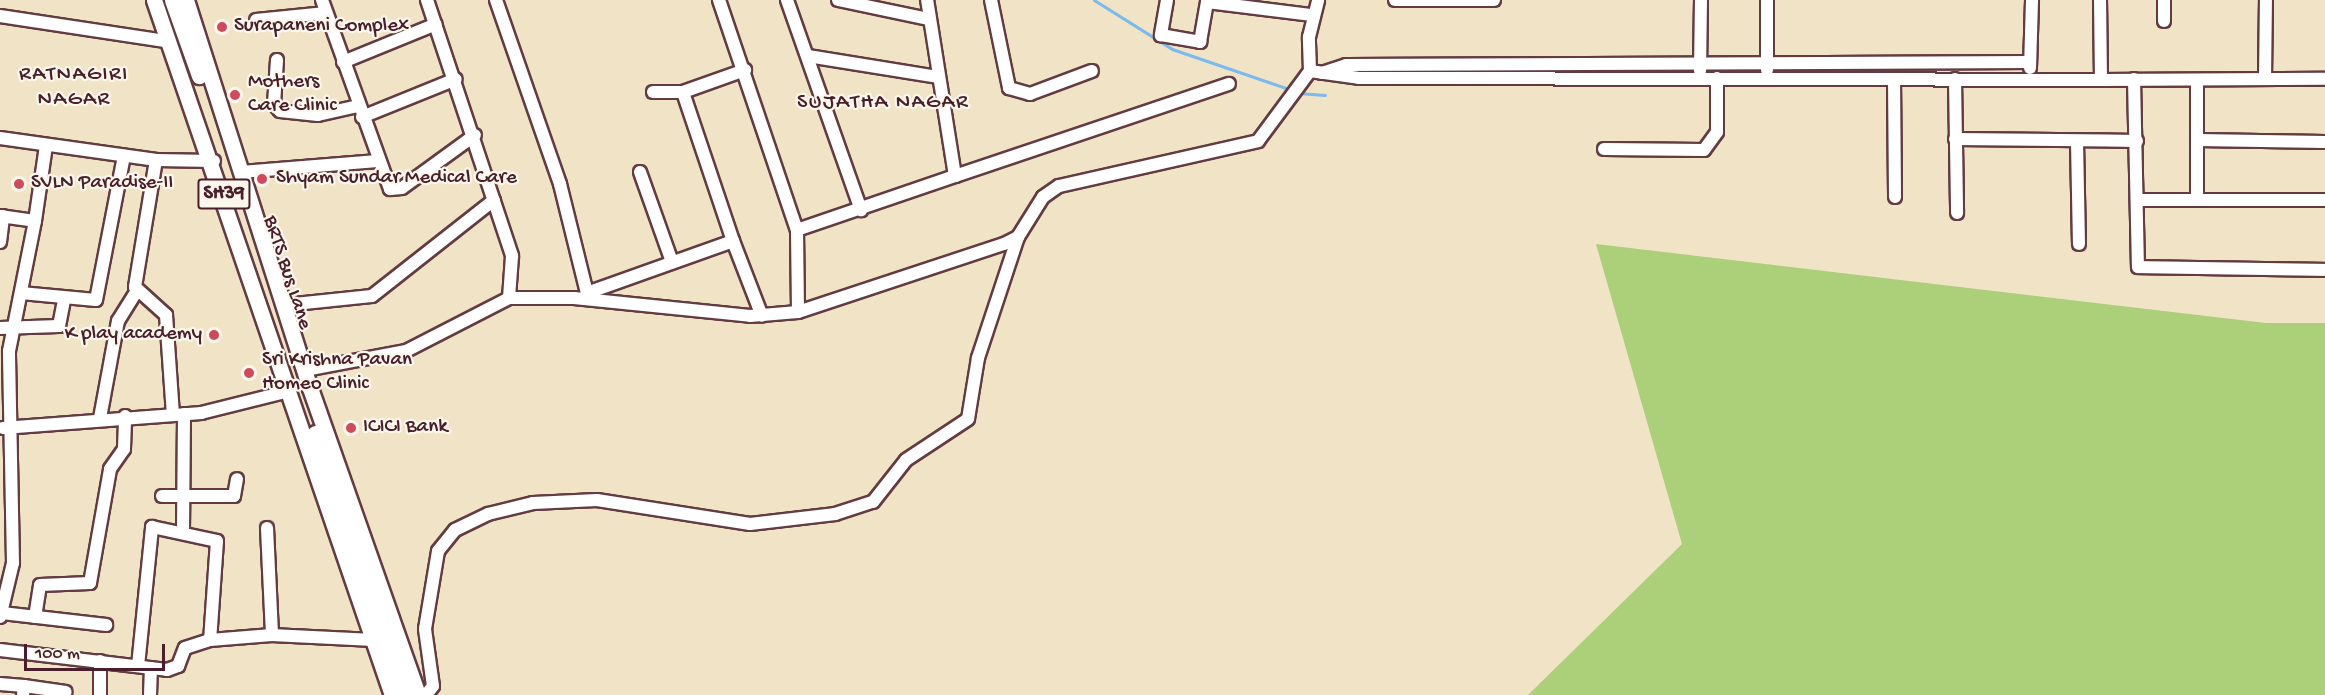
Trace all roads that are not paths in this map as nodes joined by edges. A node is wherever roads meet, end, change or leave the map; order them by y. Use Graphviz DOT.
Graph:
graph roads {
  1 [pos="154,0"];
  2 [pos="172,0"];
  3 [pos="186,0"];
  4 [pos="322,0"];
  5 [pos="428,0"];
  6 [pos="496,0"];
  7 [pos="719,0"];
  8 [pos="787,0"];
  9 [pos="838,0"];
  10 [pos="927,0"];
  11 [pos="991,0"];
  12 [pos="1167,0"];
  13 [pos="1318,0"];
  14 [pos="1395,0"];
  15 [pos="1494,0"];
  16 [pos="1701,0"];
  17 [pos="1767,0"];
  18 [pos="2032,0"];
  19 [pos="2100,0"];
  20 [pos="2164,0"];
  21 [pos="2266,0"];
  22 [pos="1411,1"];
  23 [pos="326,14"];
  24 [pos="1312,15"];
  25 [pos="0,16"];
  26 [pos="929,19"];
  27 [pos="256,20"];
  28 [pos="2164,21"];
  29 [pos="436,24"];
  30 [pos="165,41"];
  31 [pos="807,56"];
  32 [pos="277,60"];
  33 [pos="343,62"];
  34 [pos="2031,62"];
  35 [pos="1971,63"];
  36 [pos="1766,64"];
  37 [pos="1700,65"];
  38 [pos="745,70"];
  39 [pos="1092,71"];
  40 [pos="1316,72"];
  41 [pos="937,77"];
  42 [pos="1767,77"];
  43 [pos="1717,78"];
  44 [pos="456,79"];
  45 [pos="1700,79"];
  46 [pos="1894,79"];
  47 [pos="1955,79"];
  48 [pos="1971,79"];
  49 [pos="2030,79"];
  50 [pos="2134,79"];
  51 [pos="2265,79"];
  52 [pos="2325,79"];
  53 [pos="2101,80"];
  54 [pos="2197,80"];
  55 [pos="1229,84"];
  56 [pos="652,92"];
  57 [pos="683,92"];
  58 [pos="360,111"];
  59 [pos="475,135"];
  60 [pos="0,138"];
  61 [pos="1955,139"];
  62 [pos="2197,140"];
  63 [pos="2077,141"];
  64 [pos="2137,141"];
  65 [pos="2325,142"];
  66 [pos="46,146"];
  67 [pos="1604,149"];
  68 [pos="124,156"];
  69 [pos="156,160"];
  70 [pos="214,161"];
  71 [pos="378,161"];
  72 [pos="241,172"];
  73 [pos="640,172"];
  74 [pos="955,176"];
  75 [pos="1895,197"];
  76 [pos="494,200"];
  77 [pos="2137,200"];
  78 [pos="2197,200"];
  79 [pos="2325,200"];
  80 [pos="861,210"];
  81 [pos="1957,213"];
  82 [pos="2,216"];
  83 [pos="35,221"];
  84 [pos="797,230"];
  85 [pos="1018,237"];
  86 [pos="734,241"];
  87 [pos="0,242"];
  88 [pos="2079,244"];
  89 [pos="672,262"];
  90 [pos="2325,270"];
  91 [pos="136,291"];
  92 [pos="21,293"];
  93 [pos="588,296"];
  94 [pos="509,298"];
  95 [pos="64,300"];
  96 [pos="285,305"];
  97 [pos="798,312"];
  98 [pos="762,316"];
  99 [pos="6,328"];
  100 [pos="305,370"];
  101 [pos="289,391"];
  102 [pos="179,415"];
  103 [pos="125,416"];
  104 [pos="100,418"];
  105 [pos="4,428"];
  106 [pos="237,479"];
  107 [pos="162,496"];
  108 [pos="184,496"];
  109 [pos="267,528"];
  110 [pos="183,530"];
  111 [pos="1,615"];
  112 [pos="35,616"];
  113 [pos="106,625"];
  114 [pos="272,635"];
  115 [pos="210,640"];
  116 [pos="374,640"];
  117 [pos="0,650"];
  118 [pos="100,662"];
  119 [pos="145,667"];
  120 [pos="0,684"];
  121 [pos="24,691"];
  122 [pos="66,692"];
  123 [pos="100,695"];
  124 [pos="150,695"];
  125 [pos="392,695"];
  126 [pos="405,695"];
  127 [pos="418,695"];
  128 [pos="426,695"];
  1 -- 30 [label="main road, SH39"];
  2 -- 126 [label="main road, BRTS Bus Lane"];
  3 -- 72 [label="main road, SH39"];
  4 -- 23 [label="street"];
  5 -- 29 [label="street"];
  6 -- 93 [label="street"];
  7 -- 38 [label="street"];
  8 -- 31 [label="street"];
  9 -- 26 [label="street"];
  10 -- 26 [label="street"];
  11 -- 39 [label="street"];
  12 -- 24 [label="street"];
  13 -- 24 [label="street"];
  14 -- 22 [label="street"];
  15 -- 22 [label="street"];
  16 -- 37 [label="street"];
  17 -- 36 [label="street"];
  18 -- 34 [label="street"];
  19 -- 53 [label="street"];
  20 -- 28 [label="street"];
  21 -- 51 [label="street"];
  23 -- 27 [label="street"];
  23 -- 33 [label="street"];
  24 -- 40 [label="street"];
  25 -- 30 [label="street"];
  26 -- 41 [label="street"];
  29 -- 33 [label="street"];
  29 -- 44 [label="street"];
  30 -- 70 [label="main road, SH39"];
  31 -- 41 [label="street"];
  31 -- 80 [label="street"];
  32 -- 58 [label="street"];
  33 -- 58 [label="street"];
  34 -- 35 [label="street"];
  34 -- 49 [label="street"];
  35 -- 36 [label="street"];
  35 -- 48 [label="street"];
  36 -- 37 [label="street"];
  36 -- 42 [label="street"];
  37 -- 40 [label="street"];
  37 -- 45 [label="street"];
  38 -- 57 [label="street"];
  38 -- 84 [label="street"];
  40 -- 45 [label="street"];
  40 -- 85 [label="street"];
  41 -- 74 [label="street"];
  42 -- 43 [label="street"];
  42 -- 46 [label="street"];
  43 -- 45 [label="street"];
  43 -- 67 [label="street"];
  44 -- 58 [label="street"];
  44 -- 59 [label="street"];
  46 -- 47 [label="street"];
  46 -- 75 [label="street"];
  47 -- 48 [label="street"];
  47 -- 61 [label="street"];
  48 -- 49 [label="street"];
  49 -- 53 [label="street"];
  50 -- 53 [label="street"];
  50 -- 54 [label="street"];
  50 -- 64 [label="street"];
  51 -- 52 [label="street"];
  51 -- 54 [label="street"];
  54 -- 62 [label="street"];
  55 -- 74 [label="street"];
  56 -- 57 [label="street"];
  57 -- 86 [label="street"];
  58 -- 71 [label="street"];
  59 -- 71 [label="street"];
  59 -- 76 [label="street"];
  60 -- 66 [label="street"];
  61 -- 63 [label="street"];
  61 -- 81 [label="street"];
  62 -- 65 [label="street"];
  62 -- 78 [label="street"];
  63 -- 64 [label="street"];
  63 -- 88 [label="street"];
  64 -- 77 [label="street"];
  66 -- 68 [label="street"];
  66 -- 83 [label="street"];
  68 -- 69 [label="street"];
  68 -- 95 [label="street"];
  69 -- 70 [label="street"];
  69 -- 91 [label="street"];
  70 -- 101 [label="main road, SH39"];
  71 -- 72 [label="street"];
  72 -- 96 [label="main road, SH39"];
  73 -- 89 [label="street"];
  74 -- 80 [label="street"];
  76 -- 94 [label="street"];
  76 -- 96 [label="street"];
  77 -- 78 [label="street"];
  77 -- 90 [label="street"];
  78 -- 79 [label="street"];
  80 -- 84 [label="street"];
  82 -- 83 [label="street"];
  82 -- 87 [label="street"];
  83 -- 92 [label="street"];
  84 -- 97 [label="street"];
  85 -- 97 [label="street"];
  85 -- 128 [label="street"];
  86 -- 89 [label="street"];
  86 -- 98 [label="street"];
  89 -- 93 [label="street"];
  91 -- 102 [label="street"];
  91 -- 104 [label="street"];
  92 -- 95 [label="street"];
  92 -- 99 [label="street"];
  93 -- 94 [label="street"];
  93 -- 98 [label="street"];
  94 -- 100 [label="street"];
  95 -- 99 [label="street"];
  96 -- 100 [label="main road, SH39"];
  97 -- 98 [label="street"];
  99 -- 105 [label="street"];
  100 -- 127 [label="main road, SH39"];
  101 -- 102 [label="street"];
  101 -- 116 [label="main road, SH39"];
  102 -- 103 [label="street"];
  102 -- 108 [label="street"];
  103 -- 104 [label="street"];
  103 -- 112 [label="street"];
  104 -- 105 [label="street"];
  105 -- 111 [label="street"];
  106 -- 108 [label="street"];
  107 -- 108 [label="street"];
  108 -- 110 [label="street"];
  109 -- 114 [label="street"];
  110 -- 115 [label="street"];
  110 -- 119 [label="street"];
  111 -- 112 [label="street"];
  112 -- 113 [label="street"];
  114 -- 115 [label="street"];
  114 -- 116 [label="street"];
  115 -- 119 [label="street"];
  116 -- 125 [label="main road, SH39"];
  117 -- 118 [label="street"];
  118 -- 119 [label="street"];
  118 -- 123 [label="street"];
  119 -- 124 [label="street"];
  120 -- 121 [label="street"];
  121 -- 122 [label="street"];
}
